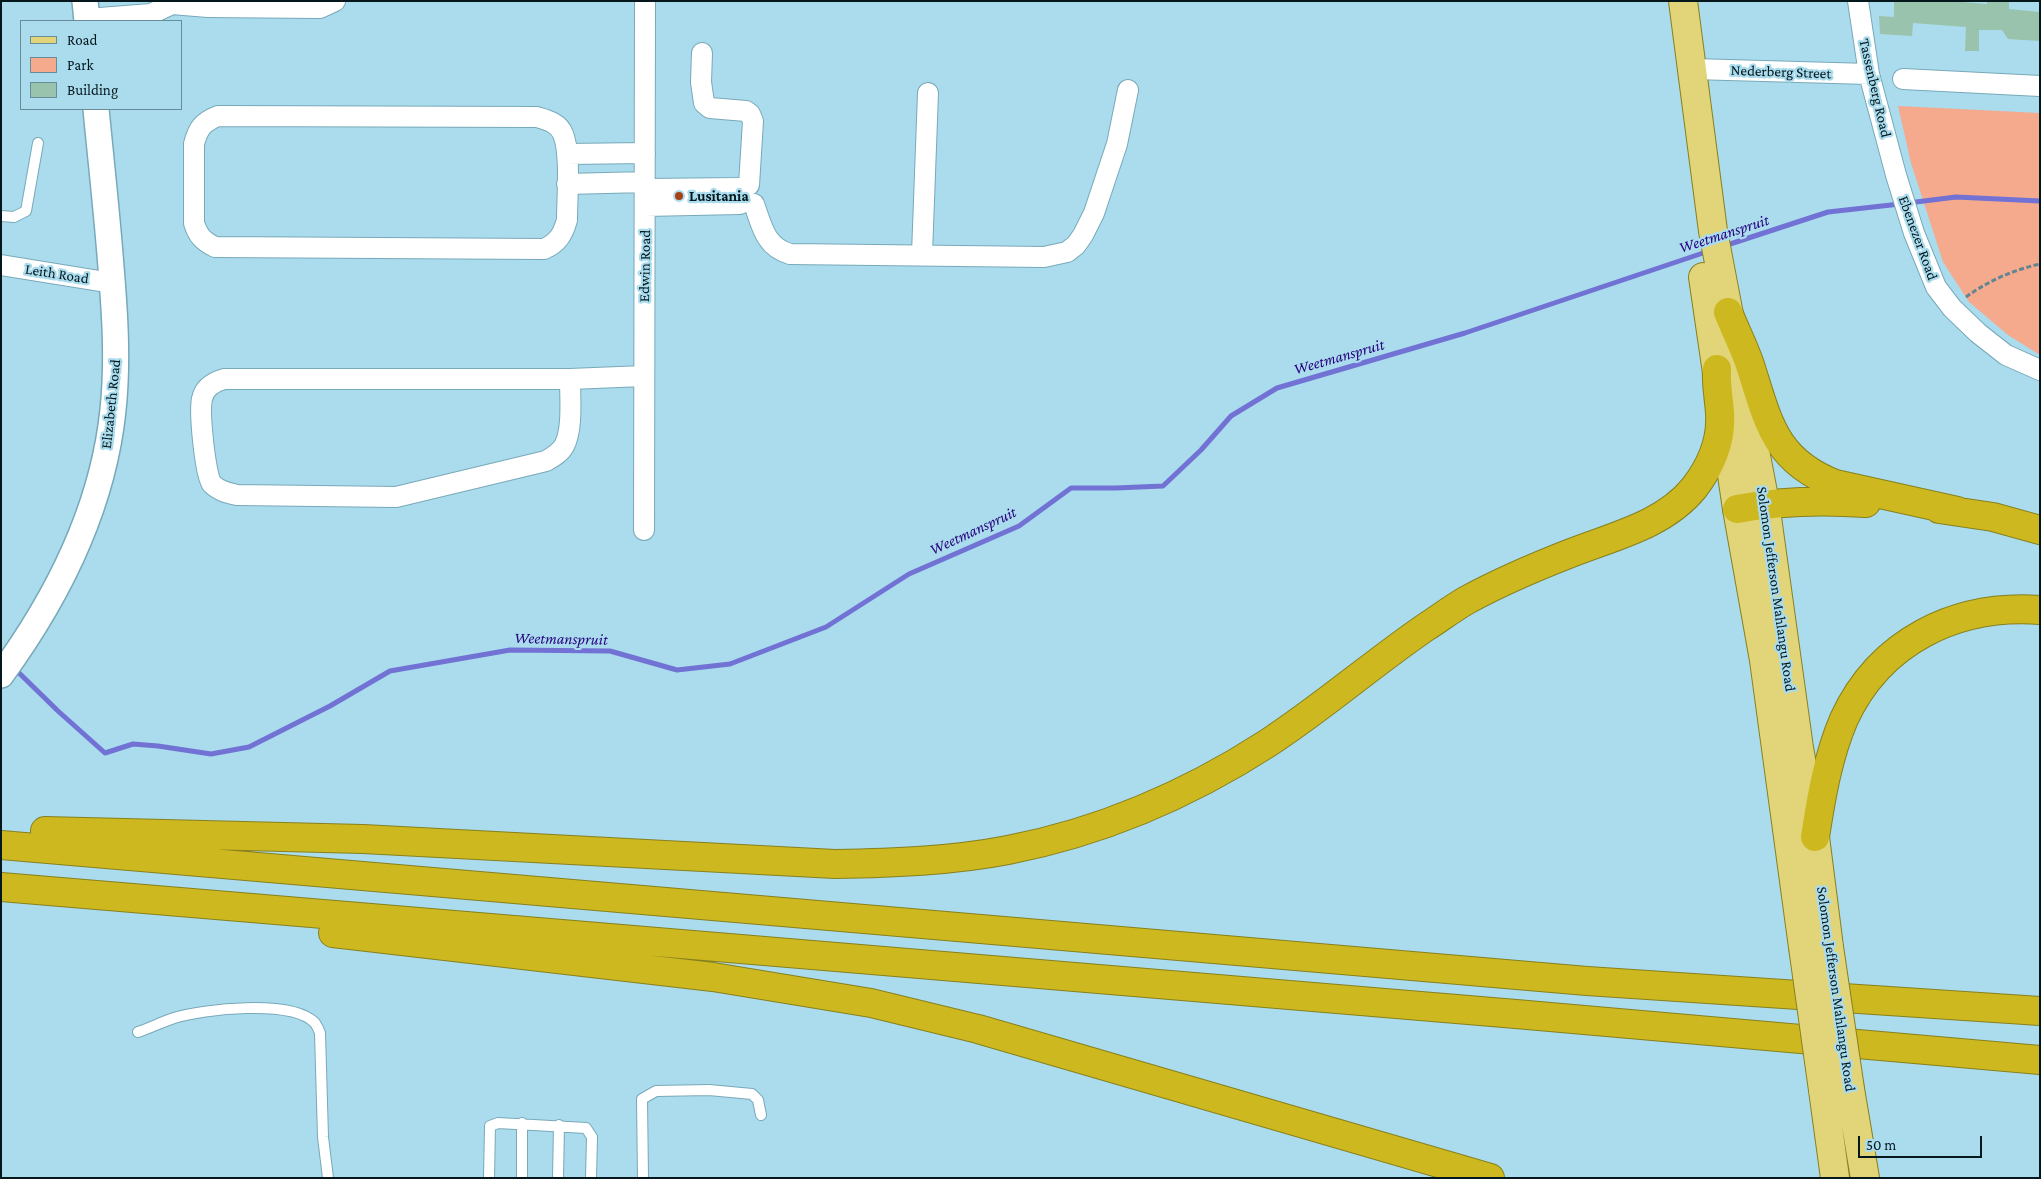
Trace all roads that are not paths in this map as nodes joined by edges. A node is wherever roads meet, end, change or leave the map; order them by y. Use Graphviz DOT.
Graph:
graph roads {
  1 [pos="335,1"];
  2 [pos="644,1"];
  3 [pos="1664,1"];
  4 [pos="1683,1"];
  5 [pos="1858,1"];
  6 [pos="172,3"];
  7 [pos="86,14"];
  8 [pos="149,18"];
  9 [pos="702,52"];
  10 [pos="1692,69"];
  11 [pos="1869,74"];
  12 [pos="1903,78"];
  13 [pos="2040,86"];
  14 [pos="1128,90"];
  15 [pos="928,92"];
  16 [pos="96,110"];
  17 [pos="38,143"];
  18 [pos="645,153"];
  19 [pos="567,154"];
  20 [pos="1896,175"];
  21 [pos="567,184"];
  22 [pos="645,192"];
  23 [pos="746,195"];
  24 [pos="1,216"];
  25 [pos="1706,233"];
  26 [pos="922,254"];
  27 [pos="1,265"];
  28 [pos="112,283"];
  29 [pos="1720,305"];
  30 [pos="1717,369"];
  31 [pos="2040,370"];
  32 [pos="644,376"];
  33 [pos="570,379"];
  34 [pos="1765,504"];
  35 [pos="1738,509"];
  36 [pos="1957,510"];
  37 [pos="644,530"];
  38 [pos="2040,530"];
  39 [pos="2040,610"];
  40 [pos="3,672"];
  41 [pos="1,830"];
  42 [pos="1815,837"];
  43 [pos="1,845"];
  44 [pos="1,887"];
  45 [pos="162,901"];
  46 [pos="1816,947"];
  47 [pos="1587,981"];
  48 [pos="2040,997"];
  49 [pos="2040,1011"];
  50 [pos="138,1032"];
  51 [pos="2040,1060"];
  52 [pos="761,1115"];
  53 [pos="522,1123"];
  54 [pos="559,1125"];
  55 [pos="328,1178"];
  56 [pos="489,1178"];
  57 [pos="522,1178"];
  58 [pos="558,1178"];
  59 [pos="591,1178"];
  60 [pos="642,1178"];
  61 [pos="1490,1178"];
  62 [pos="1835,1178"];
  63 [pos="1864,1178"];
  1 -- 6 [label="street"];
  2 -- 18 [label="street, Edwin Road"];
  3 -- 25 [label="main road, Solomon Jefferson Mahlangu Road"];
  4 -- 10 [label="main road, Solomon Jefferson Mahlangu Road"];
  5 -- 11 [label="street, Tassenberg Road"];
  6 -- 8 [label="street"];
  7 -- 8 [label="street"];
  9 -- 23 [label="street"];
  10 -- 11 [label="street, Nederberg Street"];
  10 -- 25 [label="main road, Solomon Jefferson Mahlangu Road"];
  11 -- 20 [label="street, Tassenberg Road"];
  12 -- 13 [label="street"];
  14 -- 26 [label="street"];
  15 -- 26 [label="street"];
  16 -- 28 [label="street, Elizabeth Road"];
  17 -- 24 [label="lane"];
  18 -- 19 [label="street"];
  18 -- 22 [label="street, Edwin Road"];
  19 -- 21 [label="street"];
  19 -- 21 [label="street"];
  20 -- 31 [label="street, Ebenezer Road"];
  21 -- 22 [label="street"];
  22 -- 23 [label="street"];
  22 -- 32 [label="street, Edwin Road"];
  23 -- 26 [label="street"];
  25 -- 29 [label="main road, Solomon Jefferson Mahlangu Road"];
  27 -- 28 [label="street, Leith Road"];
  28 -- 40 [label="street, Elizabeth Road"];
  29 -- 30 [label="main road, Solomon Jefferson Mahlangu Road"];
  29 -- 34 [label="main road, Solomon Jefferson Mahlangu Road"];
  29 -- 36 [label="highway"];
  30 -- 35 [label="main road, Solomon Jefferson Mahlangu Road"];
  30 -- 41 [label="highway"];
  32 -- 33 [label="street"];
  32 -- 37 [label="street, Edwin Road"];
  33 -- 33 [label="street"];
  34 -- 35 [label="highway"];
  34 -- 36 [label="highway"];
  34 -- 42 [label="main road, Solomon Jefferson Mahlangu Road"];
  35 -- 46 [label="main road, Solomon Jefferson Mahlangu Road"];
  36 -- 38 [label="highway"];
  39 -- 42 [label="highway"];
  42 -- 46 [label="main road, Solomon Jefferson Mahlangu Road"];
  43 -- 47 [label="highway"];
  44 -- 45 [label="highway"];
  45 -- 51 [label="highway"];
  45 -- 61 [label="highway"];
  46 -- 62 [label="main road, Solomon Jefferson Mahlangu Road, bridge"];
  46 -- 63 [label="main road, Solomon Jefferson Mahlangu Road, bridge"];
  47 -- 48 [label="highway"];
  47 -- 49 [label="highway"];
  50 -- 55 [label="lane"];
  52 -- 60 [label="lane"];
  53 -- 54 [label="lane"];
  53 -- 56 [label="lane"];
  53 -- 57 [label="lane"];
  54 -- 58 [label="lane"];
  54 -- 59 [label="lane"];
}
